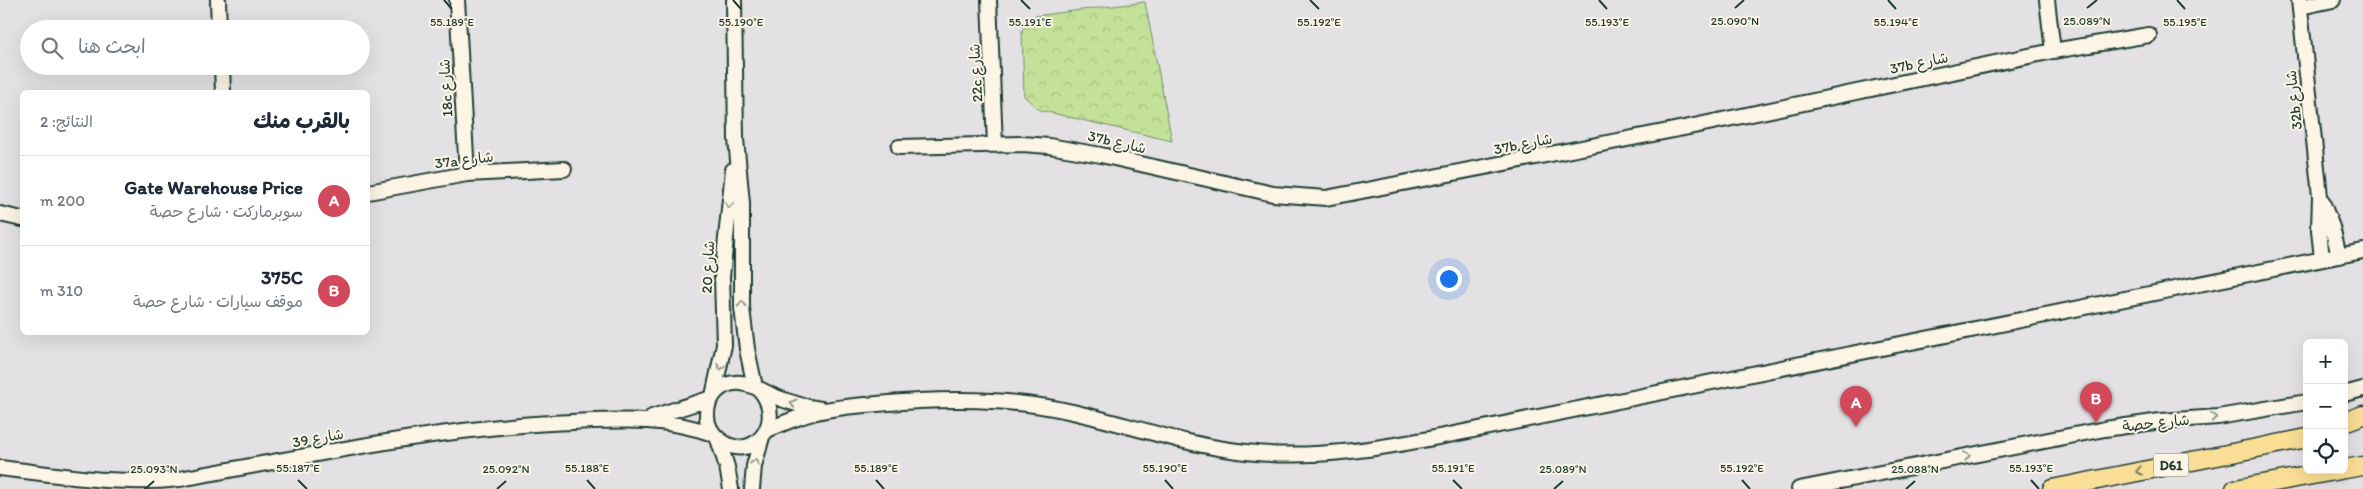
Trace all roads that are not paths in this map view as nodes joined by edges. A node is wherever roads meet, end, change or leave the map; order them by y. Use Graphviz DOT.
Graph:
graph roads {
  1 [pos="218,0"];
  2 [pos="457,0"];
  3 [pos="734,0"];
  4 [pos="989,0"];
  5 [pos="2047,0"];
  6 [pos="2333,0"];
  7 [pos="2300,3"];
  8 [pos="219,20"];
  9 [pos="2149,35"];
  10 [pos="2053,51"];
  11 [pos="222,75"];
  12 [pos="223,90"];
  13 [pos="736,139"];
  14 [pos="995,144"];
  15 [pos="899,147"];
  16 [pos="564,168"];
  17 [pos="467,174"];
  18 [pos="370,192"];
  19 [pos="2320,196"];
  20 [pos="0,214"];
  21 [pos="20,219"];
  22 [pos="2363,251"];
  23 [pos="2339,256"];
  24 [pos="2322,259"];
  25 [pos="757,388"];
  26 [pos="2363,389"];
  27 [pos="2348,393"];
  28 [pos="712,397"];
  29 [pos="2303,403"];
  30 [pos="827,410"];
  31 [pos="2363,415"];
  32 [pos="644,419"];
  33 [pos="2348,421"];
  34 [pos="2363,428"];
  35 [pos="2348,430"];
  36 [pos="765,434"];
  37 [pos="716,436"];
  38 [pos="2301,438"];
  39 [pos="2363,466"];
  40 [pos="0,468"];
  41 [pos="2348,468"];
  42 [pos="2318,474"];
  43 [pos="731,489"];
  44 [pos="752,489"];
  45 [pos="1799,489"];
  46 [pos="2052,489"];
  47 [pos="2235,489"];
  1 -- 8 [label="street"];
  2 -- 17 [label="street, 18c شارع"];
  3 -- 13 [label="street, شارع 20"];
  4 -- 14 [label="street, 22c شارع"];
  5 -- 10 [label="street"];
  6 -- 7 [label="street"];
  7 -- 19 [label="street, 32b شارع"];
  9 -- 10 [label="street, 37b شارع"];
  10 -- 14 [label="street, 37b شارع"];
  11 -- 12 [label="street"];
  25 -- 13 [label="street, شارع 20, one-way"];
  13 -- 28 [label="street, شارع 20, one-way"];
  14 -- 15 [label="street, 37b شارع"];
  16 -- 17 [label="street, 37a شارع"];
  17 -- 18 [label="street, 37a شارع"];
  19 -- 23 [label="street, 32b شارع"];
  19 -- 24 [label="street, 32b شارع"];
  20 -- 21 [label="street"];
  22 -- 23 [label="street"];
  23 -- 24 [label="street"];
  24 -- 30 [label="street"];
  25 -- 28 [label="street"];
  30 -- 25 [label="street, one-way"];
  25 -- 36 [label="street"];
  26 -- 27 [label="street"];
  28 -- 32 [label="street, شارع 39"];
  28 -- 37 [label="street"];
  45 -- 29 [label="street, شارع حصة, one-way"];
  30 -- 36 [label="street"];
  31 -- 33 [label="main road"];
  32 -- 37 [label="street, شارع 39"];
  32 -- 40 [label="street, شارع 39"];
  34 -- 35 [label="main road"];
  36 -- 37 [label="street"];
  44 -- 36 [label="street, one-way"];
  37 -- 43 [label="street"];
  38 -- 46 [label="main road, D61, one-way"];
  39 -- 41 [label="main road"];
  42 -- 47 [label="main road"];
}
